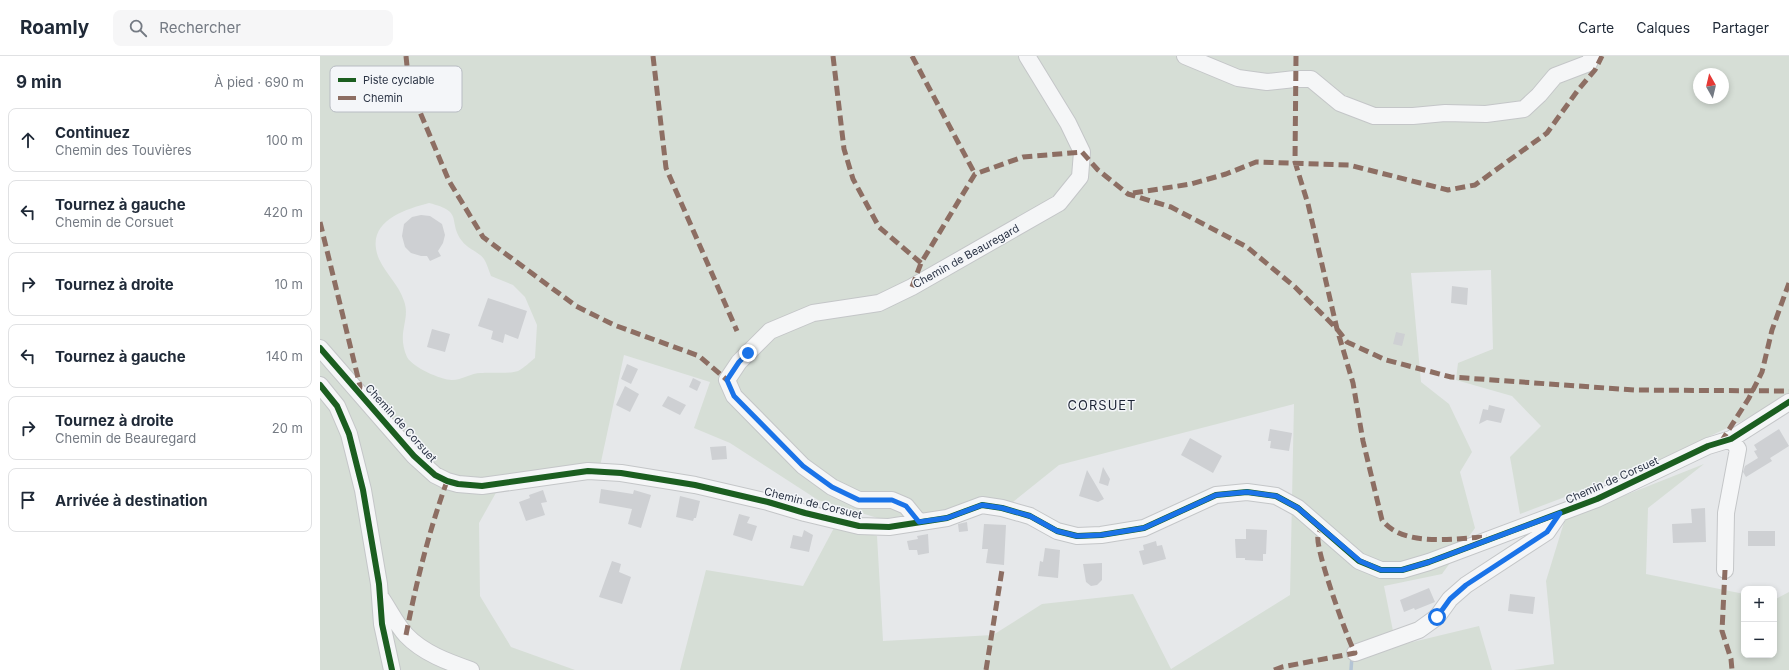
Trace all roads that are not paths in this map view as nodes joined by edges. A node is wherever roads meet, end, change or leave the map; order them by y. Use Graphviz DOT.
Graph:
graph roads {
  1 [pos="1027,56"];
  2 [pos="1185,56"];
  3 [pos="1592,56"];
  4 [pos="320,348"];
  5 [pos="320,385"];
  6 [pos="1789,402"];
  7 [pos="1731,439"];
  8 [pos="1560,513"];
  9 [pos="919,522"];
  10 [pos="1725,570"];
  11 [pos="380,595"];
  12 [pos="1355,653"];
  13 [pos="392,670"];
  14 [pos="471,670"];
  1 -- 9 [label="street, Chemin de Beauregard"];
  2 -- 3 [label="street"];
  4 -- 9 [label="street, Chemin de Corsuet"];
  5 -- 11 [label="street"];
  6 -- 7 [label="street, Chemin de Corsuet"];
  7 -- 8 [label="street, Chemin de Corsuet"];
  7 -- 10 [label="street"];
  8 -- 9 [label="street, Chemin de Corsuet"];
  8 -- 12 [label="street"];
  11 -- 13 [label="street"];
  11 -- 14 [label="street"];
}
